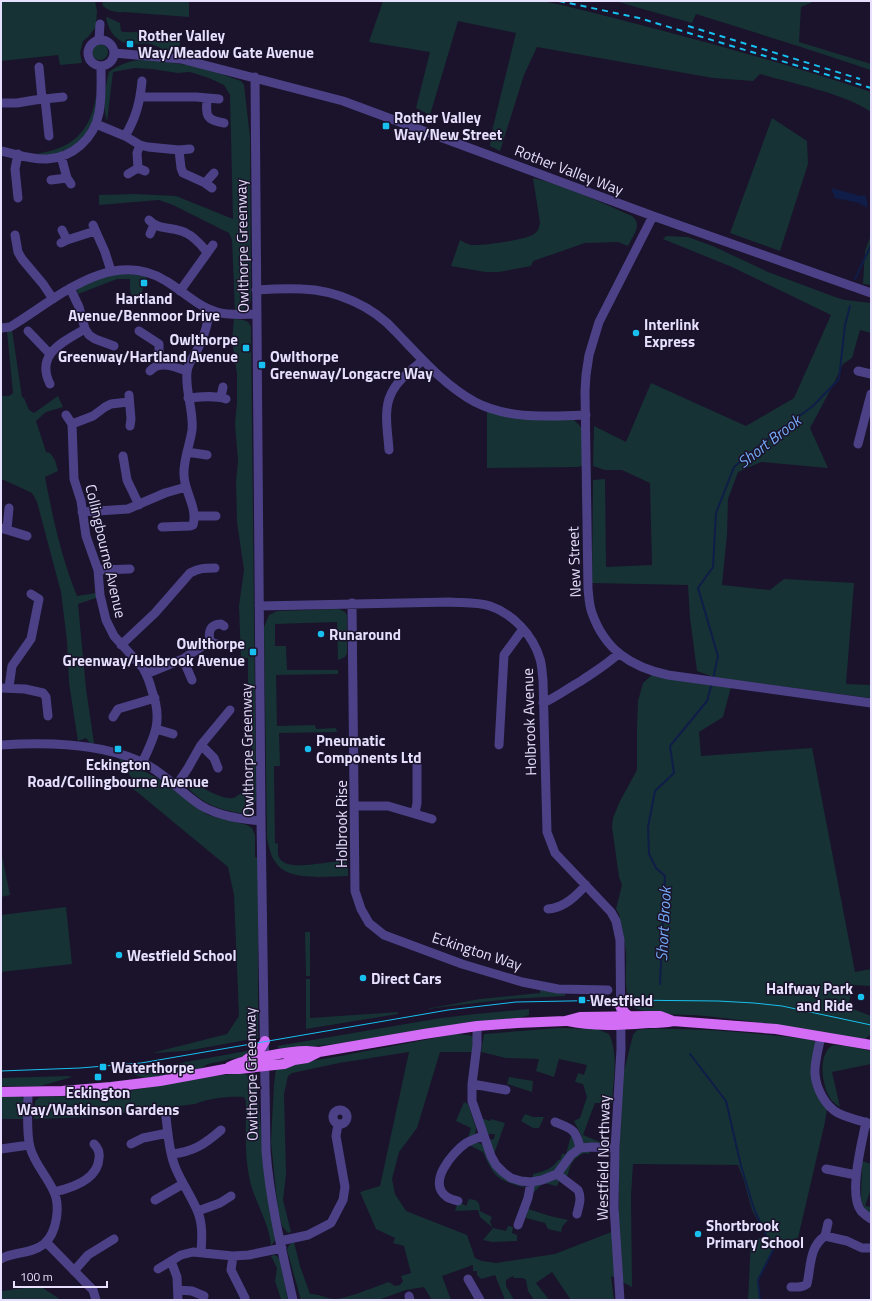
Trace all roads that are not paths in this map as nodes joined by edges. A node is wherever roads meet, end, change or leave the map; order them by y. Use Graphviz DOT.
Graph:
graph roads {
  1 [pos="100,24"];
  2 [pos="99,40"];
  3 [pos="114,53"];
  4 [pos="38,67"];
  5 [pos="101,67"];
  6 [pos="255,77"];
  7 [pos="142,82"];
  8 [pos="63,97"];
  9 [pos="141,97"];
  10 [pos="207,98"];
  11 [pos="44,99"];
  12 [pos="219,99"];
  13 [pos="1,103"];
  14 [pos="224,123"];
  15 [pos="96,124"];
  16 [pos="49,136"];
  17 [pos="126,136"];
  18 [pos="140,145"];
  19 [pos="190,149"];
  20 [pos="179,150"];
  21 [pos="1,151"];
  22 [pos="18,154"];
  23 [pos="61,156"];
  24 [pos="214,173"];
  25 [pos="128,174"];
  26 [pos="51,180"];
  27 [pos="18,198"];
  28 [pos="653,216"];
  29 [pos="62,230"];
  30 [pos="150,234"];
  31 [pos="15,235"];
  32 [pos="111,271"];
  33 [pos="70,288"];
  34 [pos="256,290"];
  35 [pos="180,291"];
  36 [pos="871,293"];
  37 [pos="53,299"];
  38 [pos="210,310"];
  39 [pos="257,314"];
  40 [pos="1,328"];
  41 [pos="85,329"];
  42 [pos="28,331"];
  43 [pos="139,331"];
  44 [pos="114,346"];
  45 [pos="50,354"];
  46 [pos="423,360"];
  47 [pos="159,365"];
  48 [pos="150,371"];
  49 [pos="187,371"];
  50 [pos="858,371"];
  51 [pos="871,374"];
  52 [pos="50,384"];
  53 [pos="223,387"];
  54 [pos="871,394"];
  55 [pos="188,398"];
  56 [pos="66,415"];
  57 [pos="586,415"];
  58 [pos="72,424"];
  59 [pos="130,426"];
  60 [pos="858,444"];
  61 [pos="389,450"];
  62 [pos="187,452"];
  63 [pos="207,455"];
  64 [pos="123,456"];
  65 [pos="186,487"];
  66 [pos="139,505"];
  67 [pos="9,508"];
  68 [pos="82,512"];
  69 [pos="194,516"];
  70 [pos="216,516"];
  71 [pos="162,527"];
  72 [pos="4,528"];
  73 [pos="27,536"];
  74 [pos="215,568"];
  75 [pos="130,569"];
  76 [pos="98,570"];
  77 [pos="39,597"];
  78 [pos="352,603"];
  79 [pos="259,606"];
  80 [pos="224,626"];
  81 [pos="523,629"];
  82 [pos="210,641"];
  83 [pos="121,645"];
  84 [pos="228,645"];
  85 [pos="619,653"];
  86 [pos="183,659"];
  87 [pos="146,674"];
  88 [pos="192,680"];
  89 [pos="5,688"];
  90 [pos="155,698"];
  91 [pos="543,703"];
  92 [pos="871,703"];
  93 [pos="230,710"];
  94 [pos="48,716"];
  95 [pos="113,717"];
  96 [pos="156,730"];
  97 [pos="173,734"];
  98 [pos="1,745"];
  99 [pos="201,745"];
  100 [pos="499,745"];
  101 [pos="417,759"];
  102 [pos="142,762"];
  103 [pos="218,768"];
  104 [pos="176,786"];
  105 [pos="355,806"];
  106 [pos="415,813"];
  107 [pos="432,819"];
  108 [pos="261,821"];
  109 [pos="586,885"];
  110 [pos="357,900"];
  111 [pos="548,909"];
  112 [pos="608,990"];
  113 [pos="622,1012"];
  114 [pos="602,1016"];
  115 [pos="565,1021"];
  116 [pos="673,1021"];
  117 [pos="477,1026"];
  118 [pos="821,1036"];
  119 [pos="871,1045"];
  120 [pos="319,1052"];
  121 [pos="267,1054"];
  122 [pos="243,1062"];
  123 [pos="225,1069"];
  124 [pos="472,1084"];
  125 [pos="506,1090"];
  126 [pos="1,1092"];
  127 [pos="28,1092"];
  128 [pos="166,1118"];
  129 [pos="555,1122"];
  130 [pos="868,1123"];
  131 [pos="338,1124"];
  132 [pos="222,1130"];
  133 [pos="168,1133"];
  134 [pos="483,1136"];
  135 [pos="94,1144"];
  136 [pos="131,1144"];
  137 [pos="29,1145"];
  138 [pos="580,1148"];
  139 [pos="615,1148"];
  140 [pos="1,1149"];
  141 [pos="172,1154"];
  142 [pos="826,1168"];
  143 [pos="557,1174"];
  144 [pos="856,1175"];
  145 [pos="531,1182"];
  146 [pos="183,1184"];
  147 [pos="54,1192"];
  148 [pos="231,1196"];
  149 [pos="154,1200"];
  150 [pos="458,1201"];
  151 [pos="198,1210"];
  152 [pos="577,1214"];
  153 [pos="871,1219"];
  154 [pos="828,1223"];
  155 [pos="518,1225"];
  156 [pos="825,1236"];
  157 [pos="114,1239"];
  158 [pos="46,1242"];
  159 [pos="281,1245"];
  160 [pos="871,1250"];
  161 [pos="201,1252"];
  162 [pos="233,1256"];
  163 [pos="1,1259"];
  164 [pos="171,1261"];
  165 [pos="158,1269"];
  166 [pos="74,1271"];
  167 [pos="468,1279"];
  168 [pos="791,1287"];
  169 [pos="178,1290"];
  170 [pos="204,1296"];
  171 [pos="245,1298"];
  172 [pos="96,1300"];
  173 [pos="178,1300"];
  174 [pos="293,1300"];
  175 [pos="480,1300"];
  176 [pos="620,1300"];
  1 -- 2 [label="street"];
  2 -- 3 [label="street"];
  2 -- 5 [label="street"];
  3 -- 5 [label="street"];
  3 -- 6 [label="street, Rother Valley Way"];
  4 -- 11 [label="street"];
  5 -- 15 [label="street"];
  6 -- 28 [label="street, Rother Valley Way"];
  6 -- 34 [label="street, Owlthorpe Greenway"];
  7 -- 9 [label="street"];
  8 -- 11 [label="street"];
  9 -- 10 [label="street"];
  9 -- 17 [label="street"];
  10 -- 12 [label="street"];
  10 -- 14 [label="street"];
  11 -- 13 [label="street"];
  11 -- 16 [label="street"];
  15 -- 17 [label="street"];
  15 -- 23 [label="street"];
  17 -- 18 [label="street"];
  18 -- 20 [label="street"];
  18 -- 25 [label="street"];
  19 -- 20 [label="street"];
  20 -- 24 [label="street"];
  21 -- 22 [label="street"];
  22 -- 23 [label="street"];
  22 -- 27 [label="street"];
  23 -- 26 [label="street"];
  28 -- 36 [label="street, Rother Valley Way"];
  28 -- 57 [label="street, New Street"];
  29 -- 32 [label="street"];
  30 -- 35 [label="street"];
  31 -- 37 [label="street"];
  32 -- 33 [label="street"];
  32 -- 35 [label="street"];
  33 -- 37 [label="street"];
  33 -- 41 [label="street"];
  34 -- 39 [label="street, Owlthorpe Greenway"];
  34 -- 46 [label="street"];
  35 -- 38 [label="street"];
  37 -- 40 [label="street"];
  38 -- 39 [label="street"];
  38 -- 49 [label="street"];
  39 -- 79 [label="street, Owlthorpe Greenway"];
  41 -- 44 [label="street"];
  41 -- 45 [label="street"];
  42 -- 45 [label="street"];
  43 -- 47 [label="street"];
  45 -- 52 [label="street"];
  46 -- 57 [label="street"];
  46 -- 61 [label="street"];
  47 -- 48 [label="street"];
  47 -- 49 [label="street"];
  49 -- 55 [label="street"];
  50 -- 51 [label="street"];
  53 -- 55 [label="street"];
  54 -- 60 [label="street"];
  55 -- 62 [label="street"];
  56 -- 58 [label="street"];
  57 -- 85 [label="street, New Street"];
  58 -- 59 [label="street"];
  58 -- 68 [label="street, Collingbourne Avenue"];
  62 -- 63 [label="street"];
  62 -- 65 [label="street"];
  64 -- 66 [label="street"];
  65 -- 66 [label="street"];
  65 -- 69 [label="street"];
  66 -- 68 [label="street"];
  67 -- 72 [label="street"];
  68 -- 76 [label="street, Collingbourne Avenue"];
  69 -- 70 [label="street"];
  69 -- 71 [label="street"];
  72 -- 73 [label="street"];
  74 -- 83 [label="street"];
  75 -- 76 [label="street"];
  76 -- 83 [label="street, Collingbourne Avenue"];
  77 -- 89 [label="street"];
  78 -- 79 [label="street, Holbrook Avenue"];
  78 -- 81 [label="street, Holbrook Avenue"];
  78 -- 105 [label="street, Holbrook Rise"];
  79 -- 108 [label="street, Owlthorpe Greenway"];
  80 -- 82 [label="street"];
  81 -- 91 [label="street, Holbrook Avenue"];
  81 -- 100 [label="street"];
  82 -- 84 [label="street"];
  82 -- 86 [label="street"];
  83 -- 87 [label="street, Collingbourne Avenue"];
  85 -- 91 [label="street"];
  85 -- 92 [label="street, New Street"];
  86 -- 87 [label="street"];
  86 -- 88 [label="street"];
  87 -- 90 [label="street, Collingbourne Avenue"];
  89 -- 94 [label="street"];
  90 -- 95 [label="street"];
  90 -- 96 [label="street, Collingbourne Avenue"];
  91 -- 109 [label="street, Holbrook Avenue"];
  93 -- 99 [label="street"];
  96 -- 97 [label="street"];
  96 -- 102 [label="street, Collingbourne Avenue"];
  98 -- 102 [label="street"];
  99 -- 103 [label="street"];
  99 -- 104 [label="street"];
  101 -- 106 [label="street"];
  102 -- 104 [label="street"];
  104 -- 108 [label="street"];
  105 -- 106 [label="street"];
  105 -- 110 [label="street, Holbrook Rise"];
  106 -- 107 [label="street"];
  108 -- 121 [label="street, Owlthorpe Greenway"];
  109 -- 111 [label="street"];
  109 -- 113 [label="street, Holbrook Avenue"];
  110 -- 112 [label="street, Eckington Way"];
  113 -- 114 [label="main road"];
  113 -- 114 [label="main road"];
  113 -- 115 [label="main road"];
  113 -- 116 [label="main road"];
  113 -- 116 [label="main road"];
  113 -- 139 [label="street, Westfield Northway"];
  114 -- 115 [label="main road"];
  115 -- 117 [label="main road"];
  116 -- 118 [label="main road"];
  117 -- 120 [label="main road"];
  117 -- 124 [label="street"];
  118 -- 119 [label="main road"];
  118 -- 130 [label="street"];
  120 -- 121 [label="main road"];
  120 -- 121 [label="main road"];
  121 -- 122 [label="main road"];
  121 -- 122 [label="main road"];
  121 -- 123 [label="main road"];
  121 -- 159 [label="street, Owlthorpe Greenway"];
  122 -- 123 [label="main road"];
  123 -- 127 [label="main road"];
  124 -- 125 [label="street"];
  124 -- 134 [label="street"];
  126 -- 127 [label="main road"];
  127 -- 137 [label="street"];
  128 -- 133 [label="street"];
  129 -- 138 [label="street"];
  130 -- 144 [label="street"];
  131 -- 159 [label="street"];
  132 -- 141 [label="street"];
  133 -- 136 [label="street"];
  133 -- 141 [label="street"];
  134 -- 145 [label="street"];
  134 -- 150 [label="street"];
  135 -- 147 [label="street"];
  137 -- 140 [label="street"];
  137 -- 147 [label="street"];
  138 -- 139 [label="street"];
  138 -- 143 [label="street"];
  139 -- 176 [label="street, Westfield Northway"];
  141 -- 146 [label="street"];
  142 -- 144 [label="street"];
  143 -- 145 [label="street"];
  143 -- 152 [label="street"];
  144 -- 153 [label="street"];
  145 -- 155 [label="street"];
  146 -- 149 [label="street"];
  146 -- 151 [label="street"];
  147 -- 158 [label="street"];
  148 -- 151 [label="street"];
  151 -- 161 [label="street"];
  154 -- 156 [label="street"];
  156 -- 160 [label="street"];
  156 -- 168 [label="street"];
  157 -- 166 [label="street"];
  158 -- 163 [label="street"];
  158 -- 166 [label="street"];
  159 -- 162 [label="street"];
  159 -- 174 [label="street, Owlthorpe Greenway"];
  161 -- 162 [label="street"];
  161 -- 164 [label="street"];
  162 -- 171 [label="street"];
  164 -- 165 [label="street"];
  164 -- 169 [label="street"];
  166 -- 172 [label="street"];
  167 -- 175 [label="street"];
  169 -- 170 [label="street"];
  169 -- 173 [label="street"];
}
